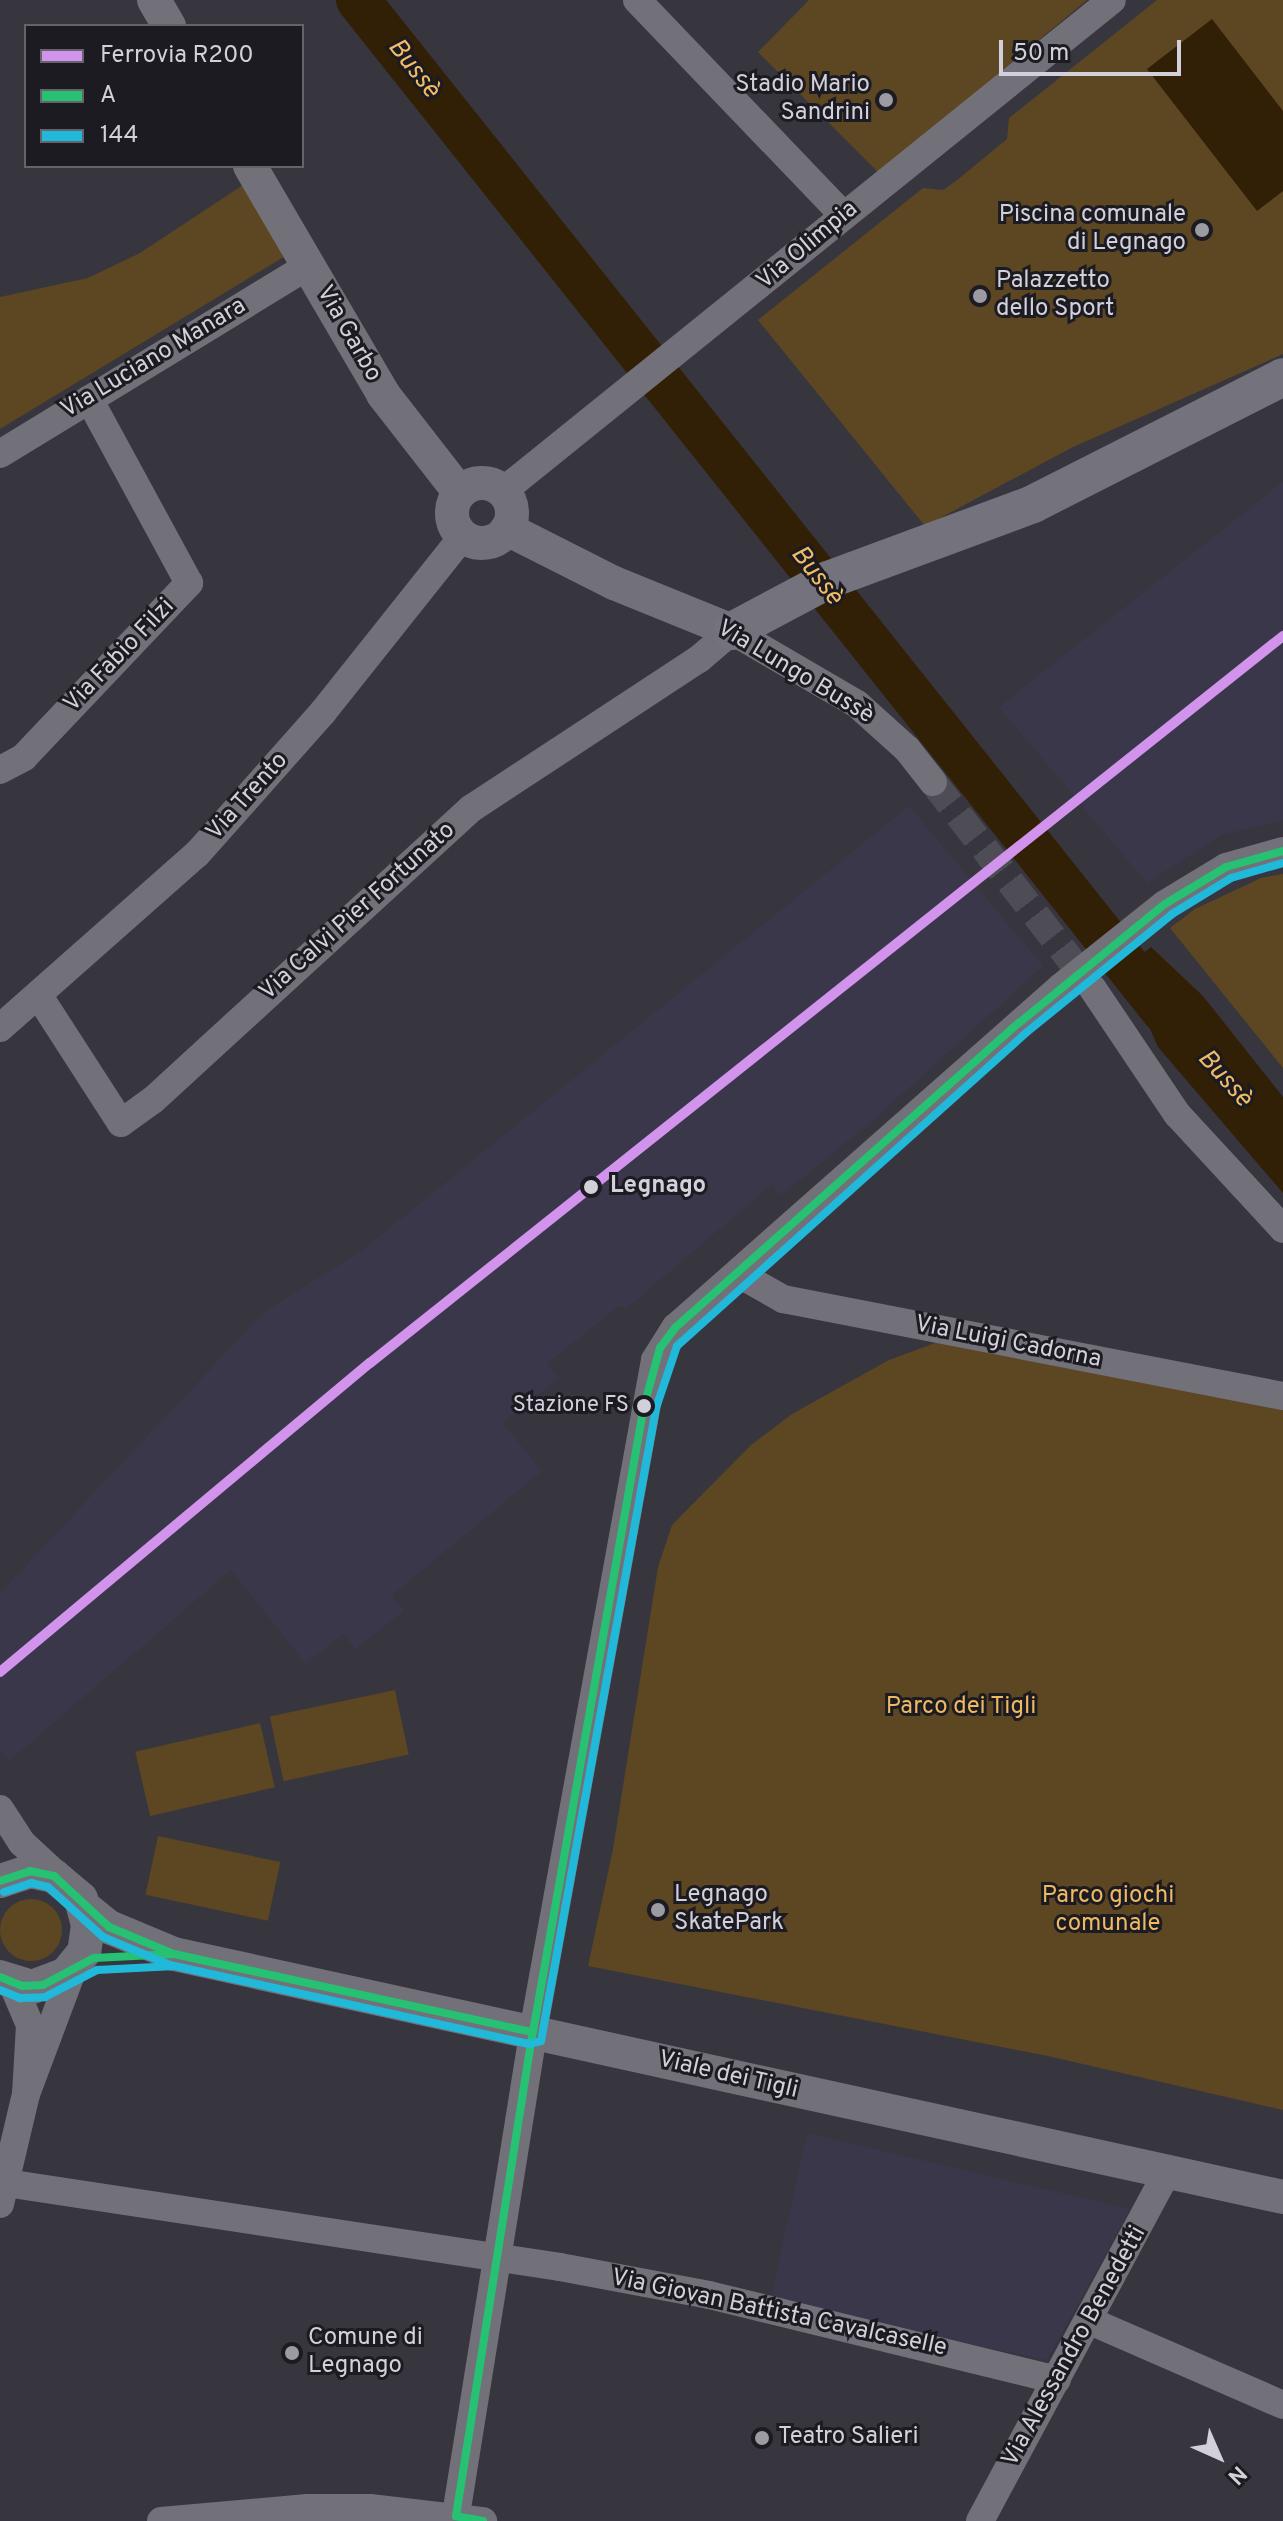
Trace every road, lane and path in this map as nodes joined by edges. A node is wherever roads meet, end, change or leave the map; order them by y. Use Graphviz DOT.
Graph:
graph roads {
  1 [pos="154,0"];
  2 [pos="637,0"];
  3 [pos="1112,0"];
  4 [pos="168,24"];
  5 [pos="251,168"];
  6 [pos="843,215"];
  7 [pos="308,266"];
  8 [pos="1283,377"];
  9 [pos="89,399"];
  10 [pos="0,454"];
  11 [pos="503,491"];
  12 [pos="460,493"];
  13 [pos="507,529"];
  14 [pos="463,536"];
  15 [pos="732,631"];
  16 [pos="0,770"];
  17 [pos="933,782"];
  18 [pos="1283,851"];
  19 [pos="1093,989"];
  20 [pos="39,996"];
  21 [pos="0,1028"];
  22 [pos="1283,1229"];
  23 [pos="739,1274"];
  24 [pos="1283,1396"];
  25 [pos="0,1809"];
  26 [pos="0,1881"];
  27 [pos="74,1894"];
  28 [pos="174,1954"];
  29 [pos="76,1965"];
  30 [pos="5,1982"];
  31 [pos="533,2032"];
  32 [pos="26,2094"];
  33 [pos="1167,2172"];
  34 [pos="2,2190"];
  35 [pos="1283,2197"];
  36 [pos="499,2259"];
  37 [pos="1090,2321"];
  38 [pos="1057,2380"];
  39 [pos="1283,2405"];
  40 [pos="464,2519"];
  41 [pos="161,2521"];
  42 [pos="980,2521"];
  1 -- 4 [label="street"];
  2 -- 6 [label="street"];
  3 -- 6 [label="street, Via Olimpia"];
  5 -- 7 [label="street, Via Garbo"];
  6 -- 11 [label="street, Via Olimpia"];
  7 -- 9 [label="street, Via Luciano Manara"];
  7 -- 12 [label="street, Via Garbo"];
  8 -- 15 [label="main road"];
  9 -- 10 [label="street, Via Luciano Manara"];
  9 -- 16 [label="street, Via Fabio Filzi"];
  11 -- 12 [label="street"];
  11 -- 13 [label="street"];
  12 -- 14 [label="street"];
  13 -- 14 [label="street"];
  13 -- 15 [label="street, Via Lungo Bussè"];
  14 -- 20 [label="street, Via Trento"];
  15 -- 17 [label="street, Via Lungo Bussè"];
  15 -- 20 [label="street, Via Calvi Pier Fortunato"];
  18 -- 23 [label="street, bridge"];
  19 -- 22 [label="street"];
  20 -- 21 [label="street, Via Trento"];
  23 -- 24 [label="street, Via Luigi Cadorna"];
  23 -- 31 [label="street"];
  25 -- 27 [label="street"];
  26 -- 27 [label="street, Viale dei Tigli"];
  27 -- 28 [label="street, Viale dei Tigli"];
  27 -- 29 [label="street"];
  28 -- 29 [label="street, Viale dei Tigli"];
  28 -- 31 [label="street, Viale dei Tigli"];
  29 -- 30 [label="street, Viale dei Tigli"];
  29 -- 32 [label="street"];
  30 -- 32 [label="street"];
  31 -- 33 [label="street, Viale dei Tigli"];
  31 -- 36 [label="street"];
  32 -- 34 [label="street"];
  33 -- 35 [label="street, Viale dei Tigli"];
  33 -- 37 [label="street, Via Alessandro Benedetti"];
  34 -- 36 [label="street, Via Giovan Battista Cavalcaselle"];
  36 -- 38 [label="street, Via Giovan Battista Cavalcaselle"];
  36 -- 40 [label="street"];
  37 -- 38 [label="street, Via Alessandro Benedetti"];
  37 -- 39 [label="street"];
  38 -- 42 [label="street, Via Alessandro Benedetti"];
  40 -- 41 [label="street"];
}
